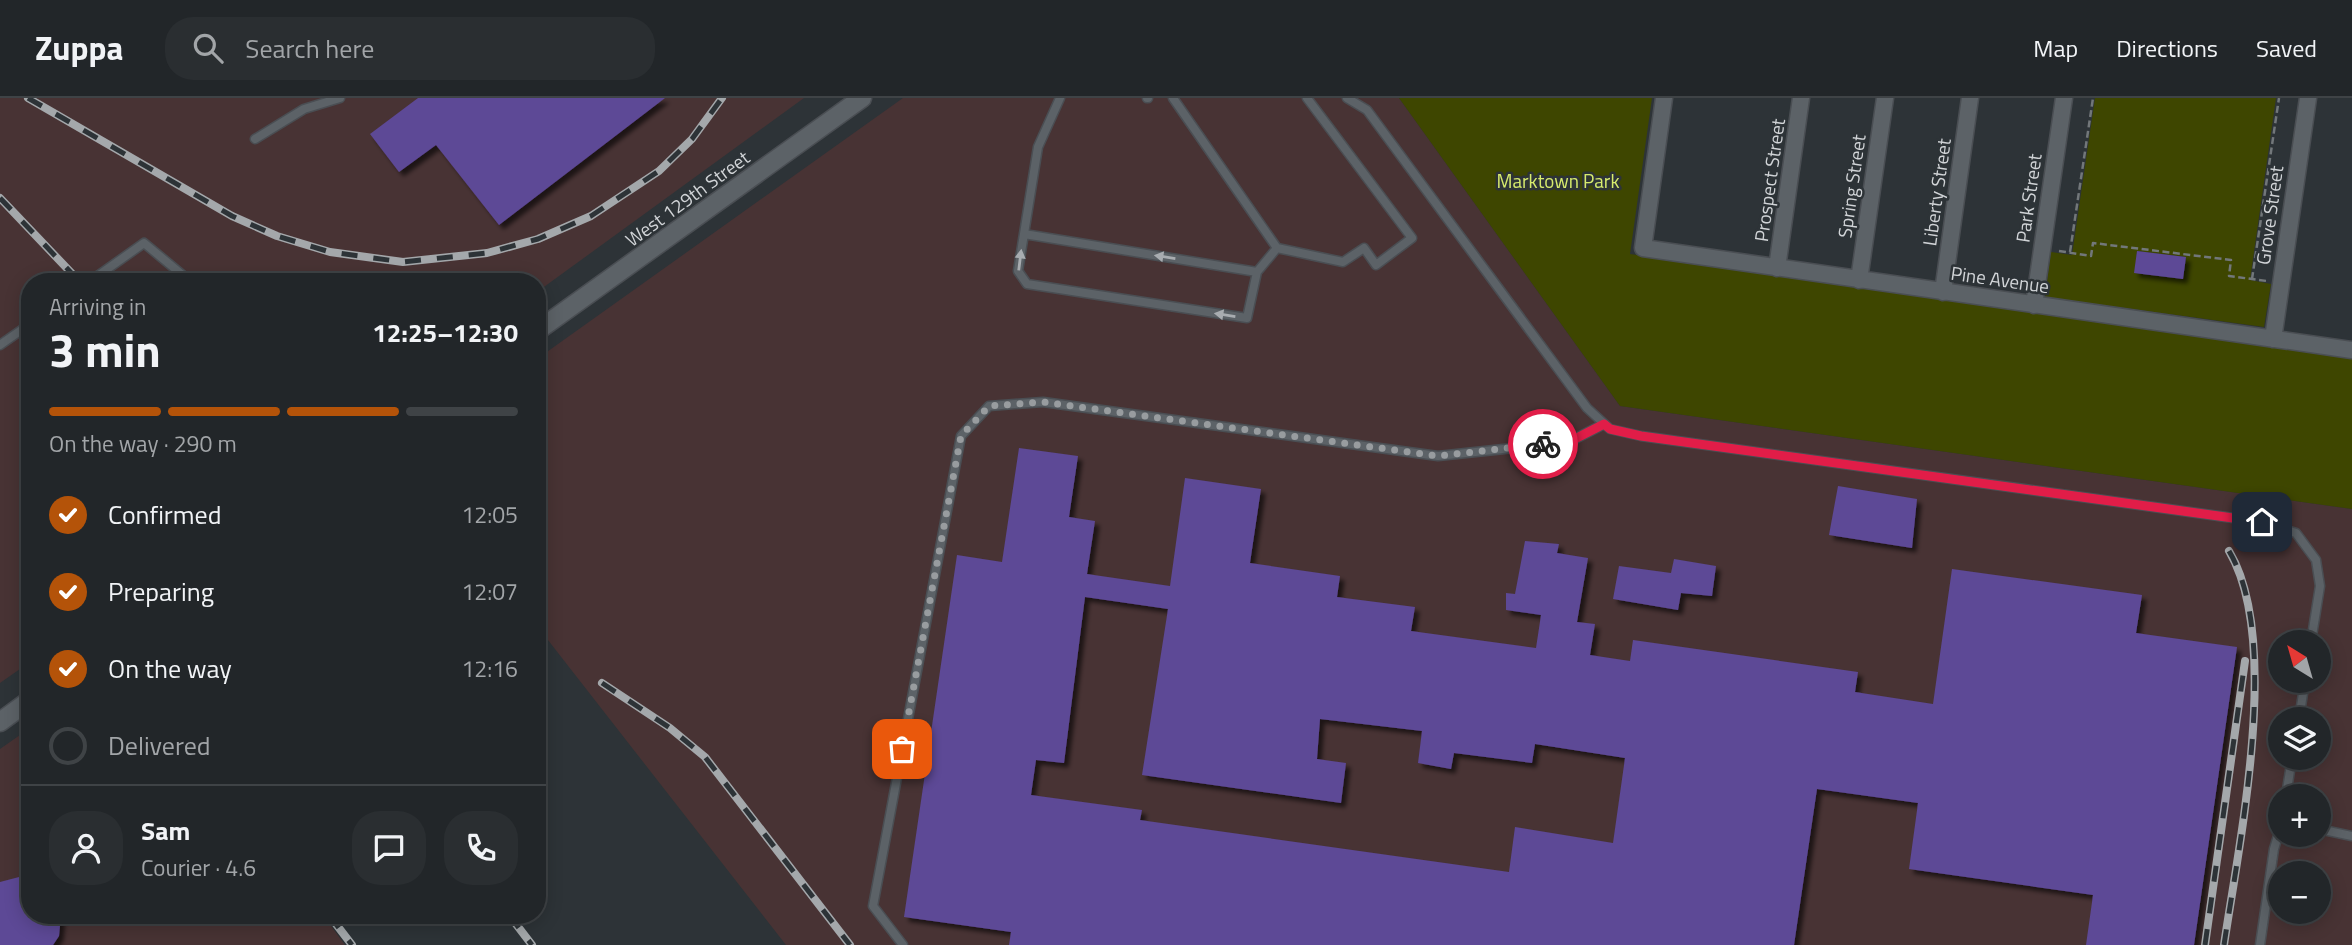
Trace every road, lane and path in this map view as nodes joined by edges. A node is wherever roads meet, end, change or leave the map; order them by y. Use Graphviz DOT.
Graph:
graph roads {
  1 [pos="340,98"];
  2 [pos="862,98"];
  3 [pos="1060,98"];
  4 [pos="1173,98"];
  5 [pos="1307,98"];
  6 [pos="1347,98"];
  7 [pos="1664,98"];
  8 [pos="1801,98"];
  9 [pos="1885,98"];
  10 [pos="1970,98"];
  11 [pos="2064,98"];
  12 [pos="2093,98"];
  13 [pos="2279,98"];
  14 [pos="2308,98"];
  15 [pos="255,139"];
  16 [pos="1024,234"];
  17 [pos="1277,248"];
  18 [pos="2042,248"];
  19 [pos="2070,252"];
  20 [pos="1777,268"];
  21 [pos="1257,272"];
  22 [pos="102,273"];
  23 [pos="180,273"];
  24 [pos="2252,279"];
  25 [pos="1859,280"];
  26 [pos="2281,284"];
  27 [pos="1942,292"];
  28 [pos="2034,304"];
  29 [pos="546,325"];
  30 [pos="21,330"];
  31 [pos="2273,339"];
  32 [pos="0,345"];
  33 [pos="2352,350"];
  34 [pos="1604,424"];
  35 [pos="2313,630"];
  36 [pos="21,707"];
  37 [pos="0,722"];
  38 [pos="2331,831"];
  39 [pos="2352,835"];
  40 [pos="2275,847"];
  41 [pos="904,945"];
  42 [pos="2260,945"];
  1 -- 15 [label="lane"];
  2 -- 29 [label="main road, West 129th Street"];
  3 -- 16 [label="lane"];
  4 -- 17 [label="lane"];
  5 -- 17 [label="lane"];
  6 -- 34 [label="lane"];
  7 -- 20 [label="street, Pine Avenue"];
  8 -- 20 [label="street, Prospect Street"];
  9 -- 25 [label="street, Spring Street"];
  10 -- 27 [label="street, Liberty Street"];
  11 -- 18 [label="street, Park Street"];
  12 -- 19 [label="path"];
  13 -- 24 [label="path"];
  14 -- 26 [label="street, Grove Street"];
  21 -- 16 [label="lane, one-way"];
  21 -- 16 [label="lane, one-way"];
  17 -- 21 [label="lane"];
  18 -- 19 [label="path"];
  18 -- 28 [label="street, Park Street"];
  19 -- 24 [label="path"];
  20 -- 25 [label="street, Pine Avenue"];
  22 -- 23 [label="lane"];
  24 -- 26 [label="path"];
  25 -- 27 [label="street, Pine Avenue"];
  26 -- 31 [label="street, Grove Street"];
  27 -- 28 [label="street, Pine Avenue"];
  28 -- 31 [label="street, Pine Avenue"];
  30 -- 32 [label="lane"];
  31 -- 33 [label="street, Pine Avenue"];
  34 -- 35 [label="lane"];
  34 -- 41 [label="lane"];
  36 -- 37 [label="main road"];
  38 -- 39 [label="lane"];
  40 -- 42 [label="lane"];
}
